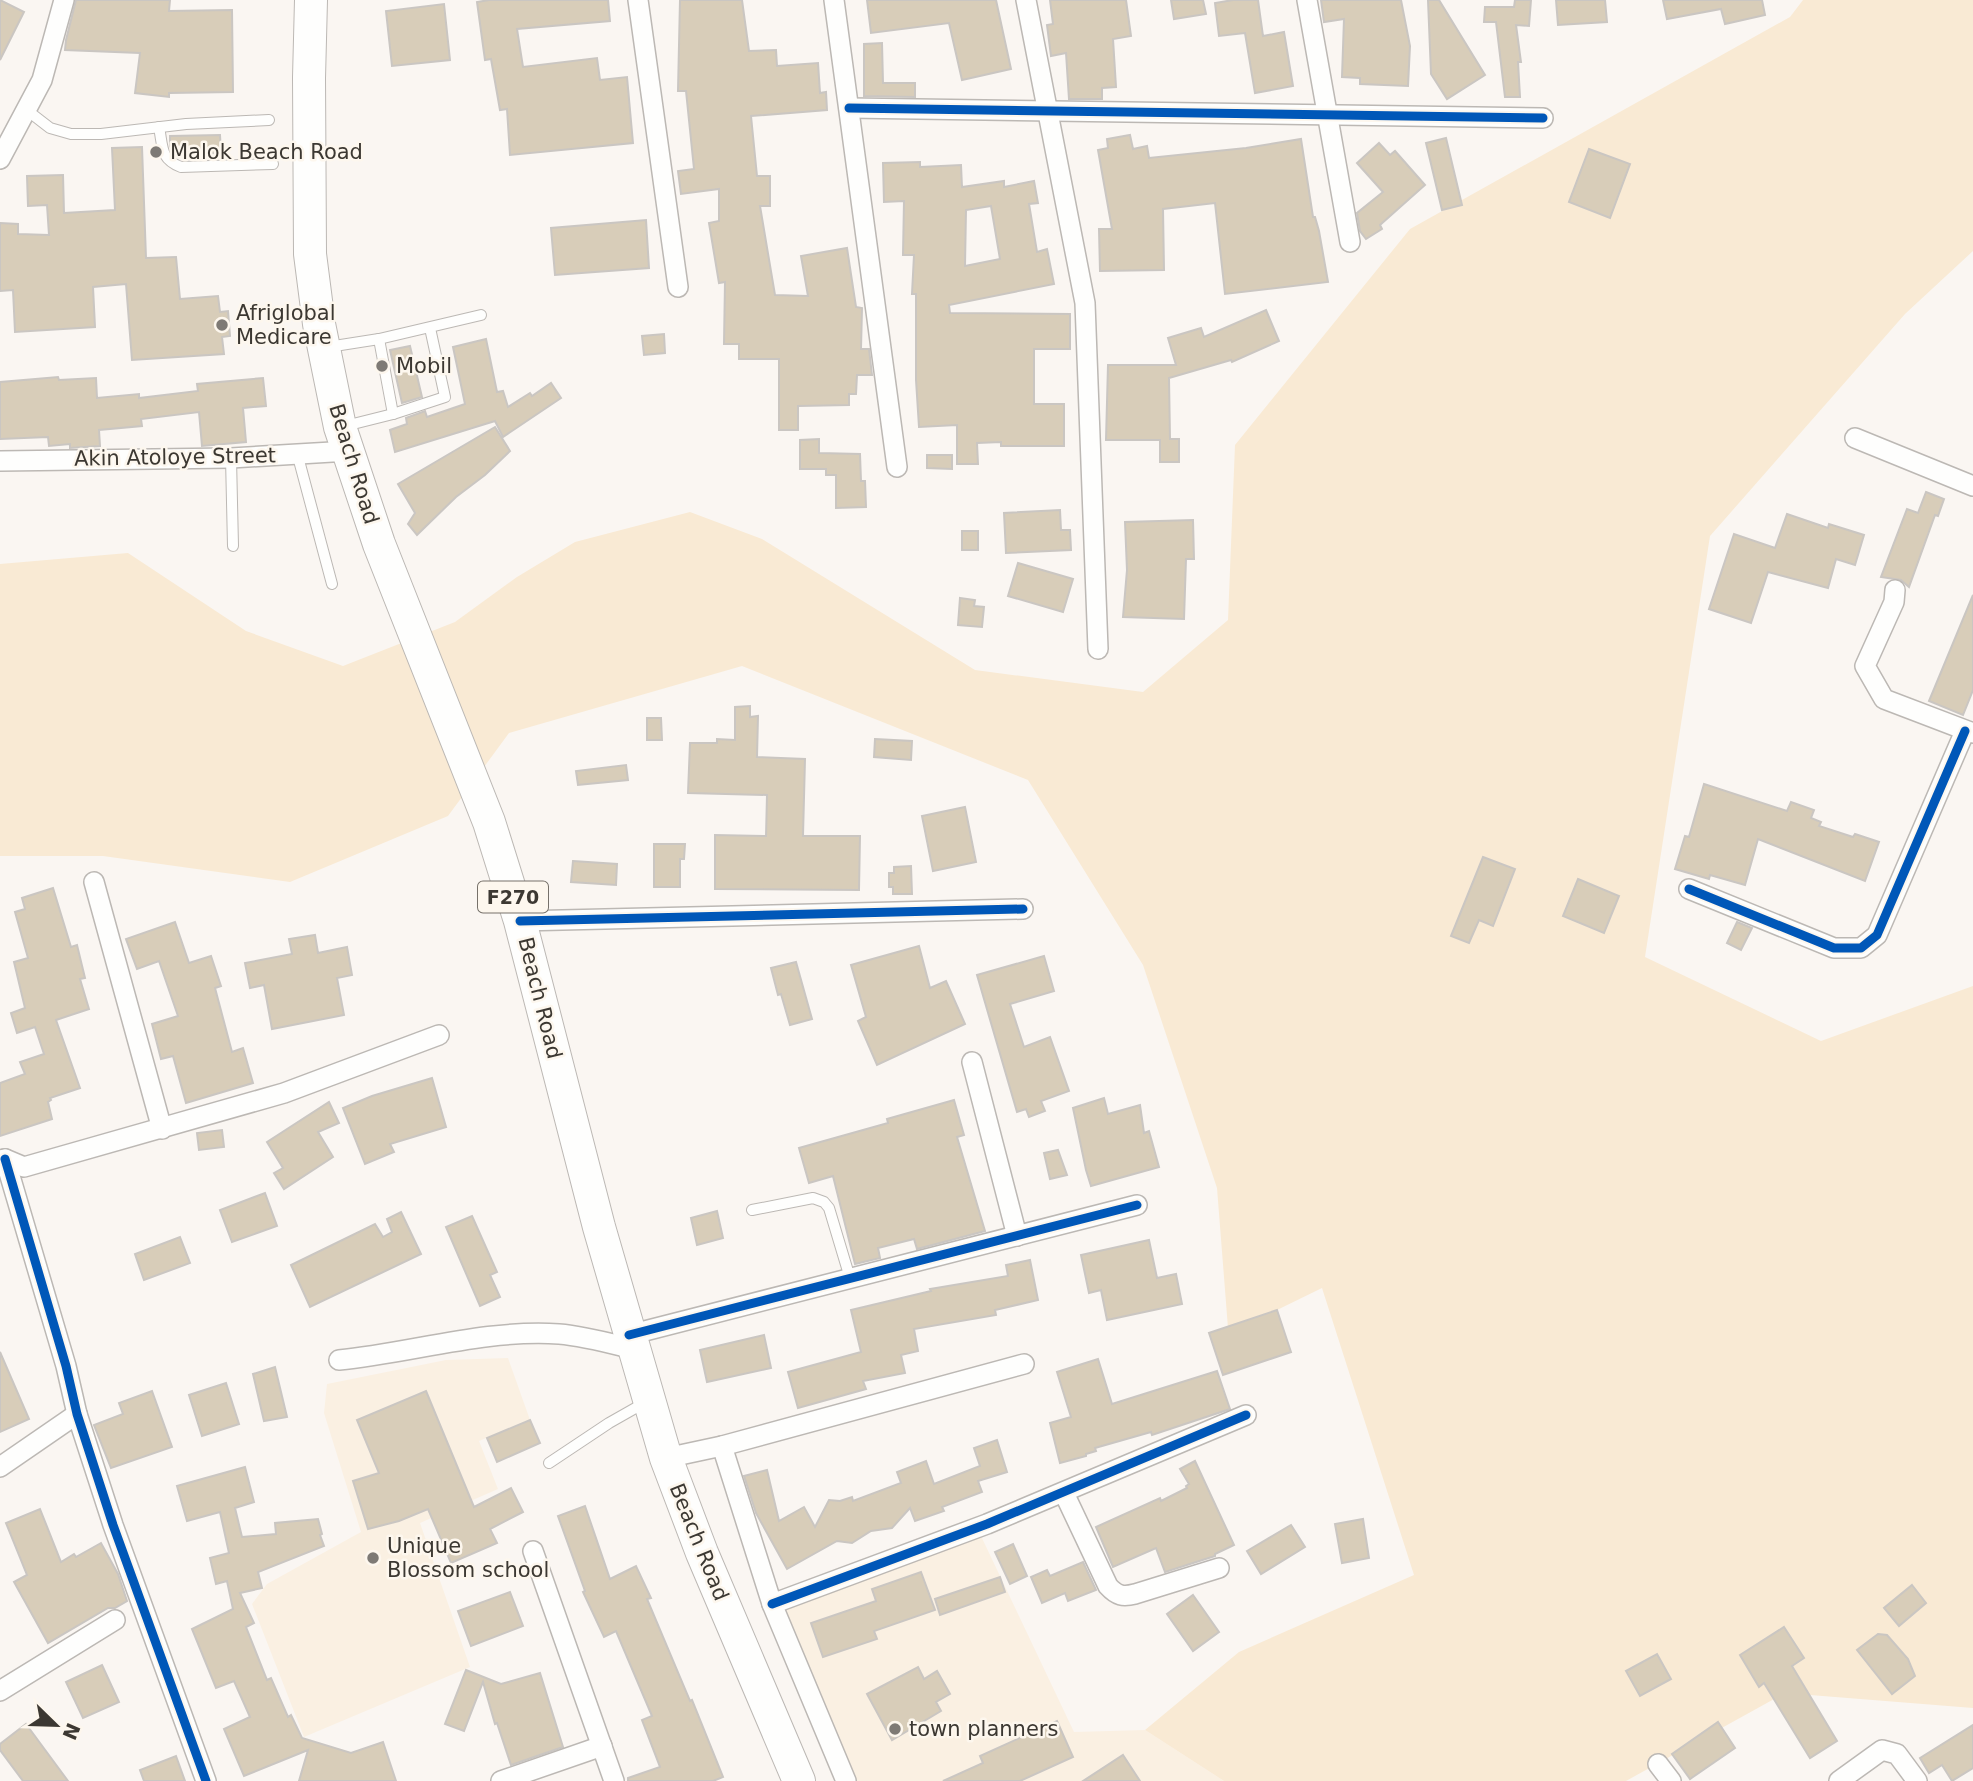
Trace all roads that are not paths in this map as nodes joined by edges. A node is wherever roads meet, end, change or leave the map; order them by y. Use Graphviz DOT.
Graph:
graph roads {
  1 [pos="64,0"];
  2 [pos="311,0"];
  3 [pos="638,0"];
  4 [pos="834,0"];
  5 [pos="1027,0"];
  6 [pos="1307,0"];
  7 [pos="849,108"];
  8 [pos="28,111"];
  9 [pos="1046,112"];
  10 [pos="1329,116"];
  11 [pos="1543,118"];
  12 [pos="270,120"];
  13 [pos="159,127"];
  14 [pos="0,159"];
  15 [pos="273,164"];
  16 [pos="1350,242"];
  17 [pos="678,287"];
  18 [pos="481,315"];
  19 [pos="430,328"];
  20 [pos="379,339"];
  21 [pos="324,348"];
  22 [pos="393,414"];
  23 [pos="1855,438"];
  24 [pos="345,439"];
  25 [pos="297,453"];
  26 [pos="231,458"];
  27 [pos="0,461"];
  28 [pos="897,467"];
  29 [pos="1973,486"];
  30 [pos="233,546"];
  31 [pos="332,584"];
  32 [pos="1895,590"];
  33 [pos="1098,649"];
  34 [pos="1969,732"];
  35 [pos="94,882"];
  36 [pos="1689,889"];
  37 [pos="1023,909"];
  38 [pos="520,921"];
  39 [pos="439,1035"];
  40 [pos="972,1062"];
  41 [pos="162,1129"];
  42 [pos="2,1159"];
  43 [pos="1137,1205"];
  44 [pos="752,1210"];
  45 [pos="1017,1236"];
  46 [pos="850,1278"];
  47 [pos="631,1342"];
  48 [pos="339,1360"];
  49 [pos="1024,1364"];
  50 [pos="649,1401"];
  51 [pos="77,1414"];
  52 [pos="1246,1415"];
  53 [pos="722,1446"];
  54 [pos="666,1458"];
  55 [pos="549,1463"];
  56 [pos="0,1467"];
  57 [pos="1064,1493"];
  58 [pos="533,1552"];
  59 [pos="1219,1568"];
  60 [pos="772,1604"];
  61 [pos="115,1620"];
  62 [pos="0,1691"];
  63 [pos="601,1746"];
  64 [pos="1658,1763"];
  65 [pos="206,1781"];
  66 [pos="501,1781"];
  67 [pos="614,1781"];
  68 [pos="799,1781"];
  69 [pos="846,1781"];
  70 [pos="1671,1781"];
  71 [pos="1839,1781"];
  72 [pos="1917,1781"];
  1 -- 8 [label="street"];
  2 -- 21 [label="main road, Beach Road / F270"];
  3 -- 17 [label="street"];
  4 -- 7 [label="street"];
  5 -- 9 [label="street"];
  6 -- 10 [label="street"];
  7 -- 9 [label="street"];
  7 -- 28 [label="street"];
  8 -- 13 [label="lane"];
  8 -- 14 [label="street"];
  9 -- 10 [label="street"];
  9 -- 33 [label="street"];
  10 -- 11 [label="street"];
  10 -- 16 [label="street"];
  12 -- 13 [label="lane"];
  13 -- 15 [label="lane"];
  18 -- 19 [label="lane"];
  19 -- 20 [label="lane"];
  19 -- 22 [label="lane"];
  20 -- 21 [label="lane"];
  20 -- 22 [label="lane"];
  21 -- 24 [label="main road, Beach Road / F270"];
  22 -- 24 [label="lane"];
  23 -- 29 [label="street"];
  24 -- 25 [label="street, Akin Atoloye Street"];
  24 -- 38 [label="main road, Beach Road / F270"];
  25 -- 26 [label="street, Akin Atoloye Street"];
  25 -- 31 [label="lane"];
  26 -- 27 [label="street, Akin Atoloye Street"];
  26 -- 30 [label="lane"];
  32 -- 34 [label="street"];
  34 -- 36 [label="street"];
  35 -- 41 [label="street"];
  37 -- 38 [label="street"];
  38 -- 47 [label="main road, Beach Road / F270"];
  39 -- 41 [label="street"];
  40 -- 45 [label="street"];
  41 -- 42 [label="street"];
  42 -- 51 [label="street"];
  43 -- 45 [label="street"];
  44 -- 46 [label="lane"];
  45 -- 46 [label="street"];
  46 -- 47 [label="street"];
  47 -- 48 [label="street"];
  47 -- 50 [label="main road, Beach Road / F270"];
  49 -- 53 [label="street"];
  50 -- 54 [label="main road, Beach Road / F270"];
  50 -- 55 [label="lane"];
  51 -- 56 [label="street"];
  51 -- 65 [label="street"];
  52 -- 57 [label="street"];
  53 -- 54 [label="street"];
  53 -- 60 [label="street"];
  54 -- 68 [label="main road, Beach Road / F270"];
  57 -- 59 [label="street"];
  57 -- 60 [label="street"];
  58 -- 63 [label="street"];
  60 -- 69 [label="street"];
  61 -- 62 [label="street"];
  63 -- 66 [label="street"];
  63 -- 67 [label="street"];
  64 -- 70 [label="street"];
  71 -- 72 [label="street"];
}
